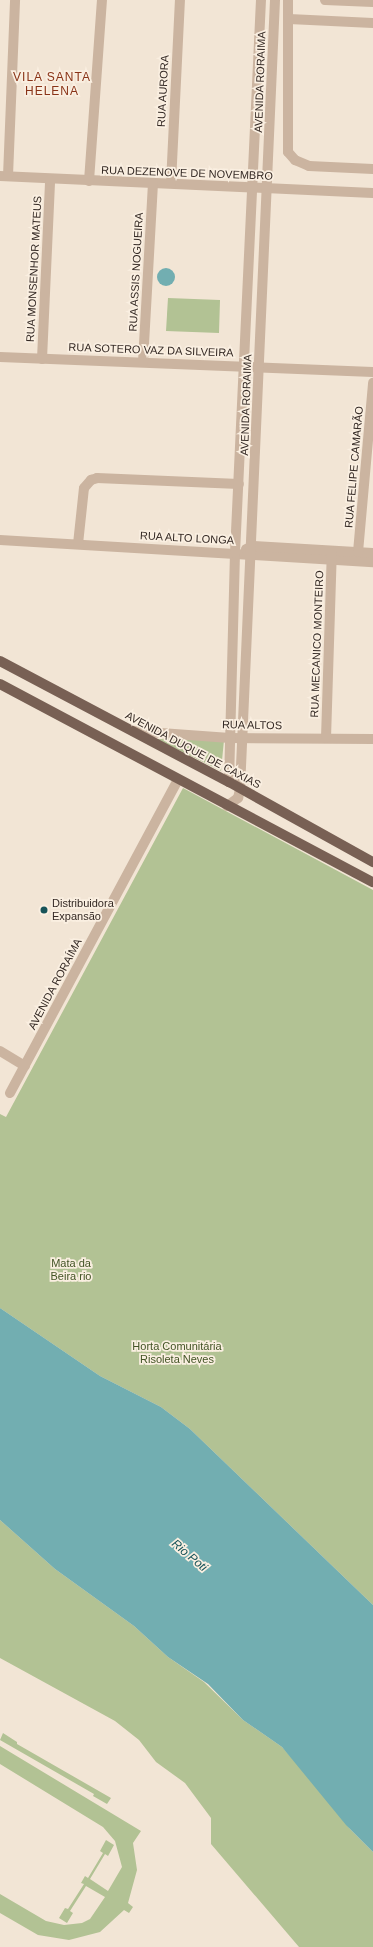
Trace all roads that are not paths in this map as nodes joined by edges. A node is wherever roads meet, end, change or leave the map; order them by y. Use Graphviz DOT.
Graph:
graph roads {
  1 [pos="15,0"];
  2 [pos="102,0"];
  3 [pos="180,0"];
  4 [pos="261,0"];
  5 [pos="275,0"];
  6 [pos="288,0"];
  7 [pos="325,0"];
  8 [pos="373,2"];
  9 [pos="288,19"];
  10 [pos="373,23"];
  11 [pos="373,169"];
  12 [pos="4,176"];
  13 [pos="50,180"];
  14 [pos="89,181"];
  15 [pos="153,183"];
  16 [pos="171,183"];
  17 [pos="251,188"];
  18 [pos="268,188"];
  19 [pos="373,193"];
  20 [pos="0,357"];
  21 [pos="42,359"];
  22 [pos="143,362"];
  23 [pos="243,366"];
  24 [pos="259,366"];
  25 [pos="373,372"];
  26 [pos="373,383"];
  27 [pos="239,484"];
  28 [pos="0,540"];
  29 [pos="78,544"];
  30 [pos="253,550"];
  31 [pos="358,552"];
  32 [pos="235,553"];
  33 [pos="373,553"];
  34 [pos="332,555"];
  35 [pos="373,562"];
  36 [pos="0,661"];
  37 [pos="0,684"];
  38 [pos="132,731"];
  39 [pos="243,737"];
  40 [pos="230,738"];
  41 [pos="326,738"];
  42 [pos="373,739"];
  43 [pos="178,780"];
  44 [pos="229,782"];
  45 [pos="240,789"];
  46 [pos="227,806"];
  47 [pos="373,862"];
  48 [pos="373,882"];
  49 [pos="0,1051"];
  50 [pos="25,1066"];
  51 [pos="10,1094"];
  1 -- 12 [label="street"];
  2 -- 14 [label="street"];
  3 -- 16 [label="street, RUA AURORA"];
  4 -- 17 [label="street, AVENIDA RORAIMA"];
  5 -- 18 [label="street, AVENIDA RORAIMA"];
  6 -- 9 [label="street"];
  7 -- 8 [label="street"];
  9 -- 10 [label="street"];
  9 -- 11 [label="street"];
  12 -- 13 [label="street, RUA DEZENOVE DE NOVEMBRO"];
  13 -- 14 [label="street, RUA DEZENOVE DE NOVEMBRO"];
  13 -- 21 [label="street, RUA MONSENHOR MATEUS"];
  14 -- 15 [label="street, RUA DEZENOVE DE NOVEMBRO"];
  15 -- 16 [label="street, RUA DEZENOVE DE NOVEMBRO"];
  15 -- 22 [label="street, RUA ASSIS NOGUEIRA"];
  16 -- 17 [label="street, RUA DEZENOVE DE NOVEMBRO"];
  17 -- 18 [label="street, RUA DEZENOVE DE NOVEMBRO"];
  17 -- 23 [label="street, AVENIDA RORAIMA"];
  18 -- 19 [label="street, RUA DEZENOVE DE NOVEMBRO"];
  18 -- 24 [label="street, AVENIDA RORAIMA"];
  20 -- 21 [label="street, RUA SOTERO VAZ DA SILVEIRA"];
  21 -- 22 [label="street, RUA SOTERO VAZ DA SILVEIRA"];
  22 -- 23 [label="street, RUA SOTERO VAZ DA SILVEIRA"];
  23 -- 24 [label="street, RUA SOTERO VAZ DA SILVEIRA"];
  23 -- 27 [label="street, AVENIDA RORAIMA"];
  24 -- 25 [label="street, RUA SOTERO VAZ DA SILVEIRA"];
  24 -- 30 [label="street, AVENIDA RORAIMA"];
  26 -- 31 [label="street, RUA FELIPE CAMARÃO"];
  27 -- 29 [label="street"];
  27 -- 32 [label="street, AVENIDA RORAIMA"];
  28 -- 29 [label="street, RUA ALTO LONGA"];
  29 -- 32 [label="street, RUA ALTO LONGA"];
  30 -- 32 [label="street"];
  30 -- 34 [label="street"];
  30 -- 39 [label="street, AVENIDA RORAIMA"];
  31 -- 33 [label="street"];
  31 -- 34 [label="street"];
  32 -- 40 [label="street, AVENIDA RORAIMA"];
  34 -- 35 [label="street"];
  34 -- 41 [label="street, RUA MECANICO MONTEIRO"];
  36 -- 38 [label="main road, AVENIDA DUQUE DE CAXIAS"];
  37 -- 43 [label="main road"];
  38 -- 40 [label="street, RUA ALTOS"];
  38 -- 44 [label="main road, AVENIDA DUQUE DE CAXIAS"];
  39 -- 40 [label="street, RUA ALTOS"];
  39 -- 41 [label="street, RUA ALTOS"];
  39 -- 45 [label="street, AVENIDA RORAIMA"];
  40 -- 44 [label="street, AVENIDA RORAIMA"];
  41 -- 42 [label="street, RUA ALTOS"];
  43 -- 46 [label="main road"];
  43 -- 50 [label="street, AVENIDA RORAÍMA"];
  44 -- 45 [label="main road, AVENIDA DUQUE DE CAXIAS"];
  45 -- 46 [label="street"];
  45 -- 47 [label="main road, AVENIDA DUQUE DE CAXIAS"];
  46 -- 48 [label="main road"];
  49 -- 50 [label="street"];
  50 -- 51 [label="street, AVENIDA RORAÍMA"];
}
